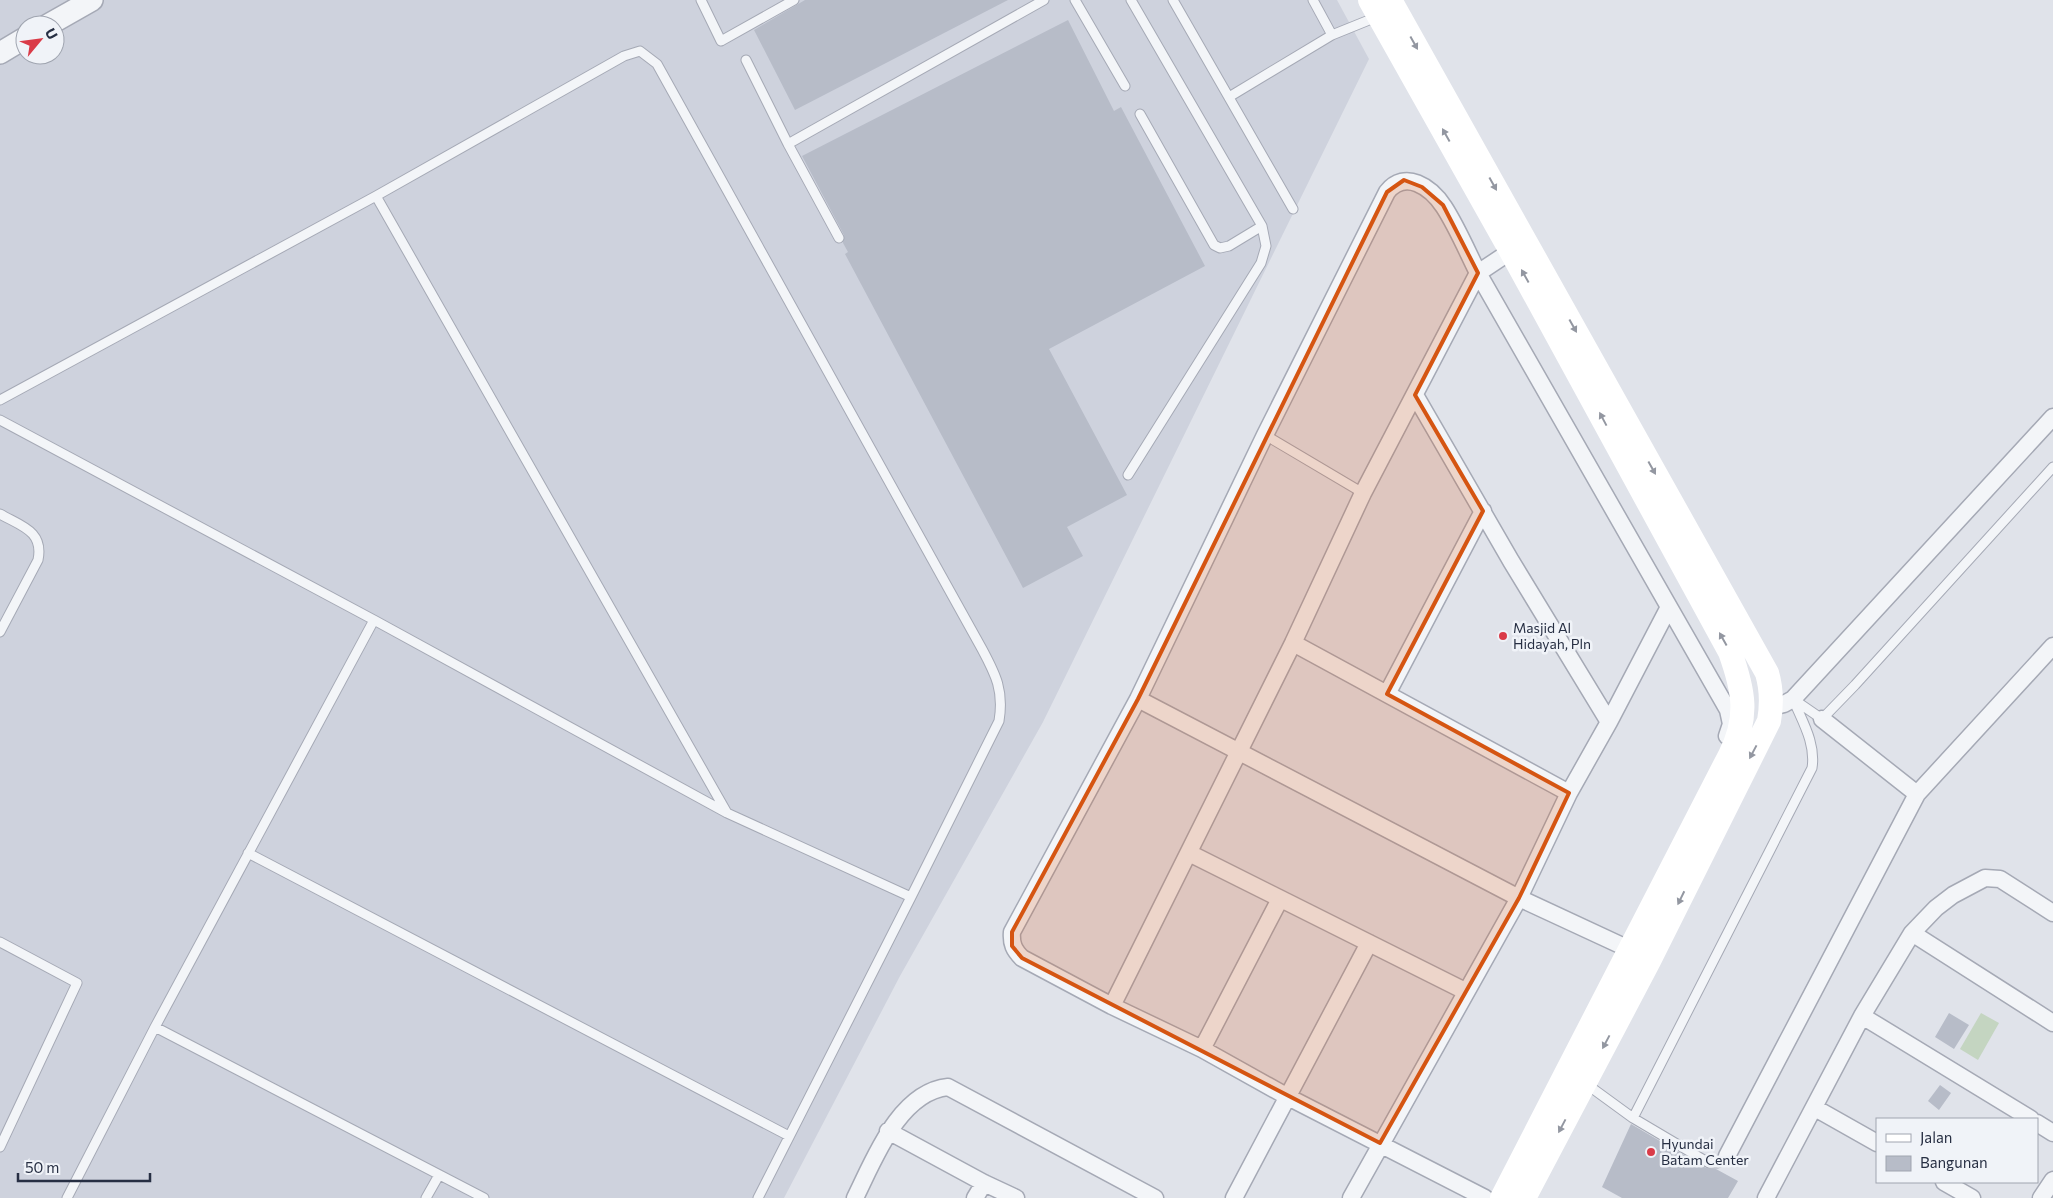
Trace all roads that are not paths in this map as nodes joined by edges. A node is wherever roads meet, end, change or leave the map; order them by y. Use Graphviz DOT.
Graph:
graph roads {
  1 [pos="92,0"];
  2 [pos="700,0"];
  3 [pos="794,0"];
  4 [pos="1044,0"];
  5 [pos="1131,0"];
  6 [pos="1173,0"];
  7 [pos="1313,0"];
  8 [pos="1077,1"];
  9 [pos="1379,5"];
  10 [pos="65,15"];
  11 [pos="1332,35"];
  12 [pos="15,44"];
  13 [pos="0,53"];
  14 [pos="746,60"];
  15 [pos="1125,86"];
  16 [pos="1229,97"];
  17 [pos="1140,114"];
  18 [pos="788,144"];
  19 [pos="376,196"];
  20 [pos="1293,209"];
  21 [pos="1262,226"];
  22 [pos="838,238"];
  23 [pos="1511,251"];
  24 [pos="1478,273"];
  25 [pos="1579,356"];
  26 [pos="1415,395"];
  27 [pos="0,400"];
  28 [pos="2053,417"];
  29 [pos="0,420"];
  30 [pos="1265,435"];
  31 [pos="2053,467"];
  32 [pos="1128,475"];
  33 [pos="1363,493"];
  34 [pos="1482,511"];
  35 [pos="0,514"];
  36 [pos="1669,607"];
  37 [pos="374,620"];
  38 [pos="0,632"];
  39 [pos="1293,643"];
  40 [pos="2053,646"];
  41 [pos="1387,694"];
  42 [pos="1138,699"];
  43 [pos="1793,699"];
  44 [pos="1771,707"];
  45 [pos="1822,719"];
  46 [pos="1610,722"];
  47 [pos="1240,751"];
  48 [pos="1568,793"];
  49 [pos="1917,794"];
  50 [pos="727,813"];
  51 [pos="1189,853"];
  52 [pos="248,854"];
  53 [pos="911,898"];
  54 [pos="1519,898"];
  55 [pos="1280,899"];
  56 [pos="2053,913"];
  57 [pos="1912,933"];
  58 [pos="0,942"];
  59 [pos="1369,943"];
  60 [pos="1626,948"];
  61 [pos="1465,991"];
  62 [pos="1112,1006"];
  63 [pos="1862,1016"];
  64 [pos="2053,1023"];
  65 [pos="155,1027"];
  66 [pos="1202,1049"];
  67 [pos="1585,1083"];
  68 [pos="1288,1097"];
  69 [pos="1815,1108"];
  70 [pos="1632,1118"];
  71 [pos="2029,1118"];
  72 [pos="2038,1124"];
  73 [pos="888,1131"];
  74 [pos="2053,1133"];
  75 [pos="789,1136"];
  76 [pos="1876,1142"];
  77 [pos="1380,1143"];
  78 [pos="0,1147"];
  79 [pos="1727,1156"];
  80 [pos="439,1175"];
  81 [pos="2053,1180"];
  82 [pos="984,1183"];
  83 [pos="1946,1183"];
  84 [pos="1768,1197"];
  85 [pos="69,1198"];
  86 [pos="426,1198"];
  87 [pos="484,1198"];
  88 [pos="758,1198"];
  89 [pos="855,1198"];
  90 [pos="975,1198"];
  91 [pos="1016,1198"];
  92 [pos="1154,1198"];
  93 [pos="1234,1198"];
  94 [pos="1351,1198"];
  95 [pos="1485,1198"];
  96 [pos="1490,1198"];
  97 [pos="1502,1198"];
  98 [pos="1524,1198"];
  99 [pos="1972,1198"];
  100 [pos="2041,1198"];
  1 -- 10 [label="street"];
  2 -- 3 [label="lane"];
  4 -- 18 [label="lane"];
  5 -- 21 [label="lane"];
  6 -- 16 [label="lane"];
  7 -- 11 [label="lane"];
  8 -- 15 [label="lane"];
  9 -- 11 [label="lane"];
  23 -- 9 [label="main road, one-way"];
  9 -- 25 [label="main road, one-way"];
  11 -- 16 [label="lane"];
  12 -- 13 [label="street"];
  14 -- 18 [label="lane"];
  16 -- 20 [label="lane"];
  17 -- 21 [label="lane"];
  18 -- 22 [label="lane"];
  19 -- 27 [label="lane"];
  19 -- 50 [label="lane"];
  19 -- 53 [label="lane"];
  21 -- 32 [label="lane"];
  23 -- 24 [label="street"];
  25 -- 23 [label="main road, one-way"];
  24 -- 26 [label="street"];
  24 -- 30 [label="street"];
  24 -- 36 [label="street"];
  25 -- 44 [label="main road, one-way"];
  60 -- 25 [label="main road, one-way"];
  26 -- 33 [label="street"];
  26 -- 34 [label="street"];
  28 -- 43 [label="street"];
  29 -- 37 [label="lane"];
  30 -- 33 [label="lane"];
  30 -- 42 [label="street"];
  31 -- 45 [label="lane"];
  33 -- 39 [label="street"];
  34 -- 41 [label="street"];
  34 -- 46 [label="street"];
  35 -- 38 [label="lane"];
  36 -- 46 [label="street"];
  36 -- 60 [label="street"];
  37 -- 50 [label="lane"];
  37 -- 52 [label="lane"];
  39 -- 41 [label="street"];
  39 -- 47 [label="street"];
  40 -- 49 [label="street"];
  41 -- 48 [label="street"];
  42 -- 47 [label="street"];
  42 -- 62 [label="street"];
  43 -- 44 [label="street"];
  43 -- 45 [label="lane"];
  43 -- 70 [label="lane"];
  44 -- 67 [label="main road, one-way"];
  45 -- 49 [label="street"];
  46 -- 48 [label="street"];
  47 -- 51 [label="street"];
  47 -- 54 [label="street"];
  48 -- 54 [label="street"];
  49 -- 79 [label="street"];
  50 -- 53 [label="lane"];
  51 -- 55 [label="street"];
  51 -- 62 [label="street"];
  52 -- 65 [label="lane"];
  52 -- 75 [label="lane"];
  53 -- 75 [label="lane"];
  54 -- 60 [label="street"];
  54 -- 61 [label="street"];
  55 -- 59 [label="street"];
  55 -- 66 [label="street"];
  56 -- 57 [label="street"];
  57 -- 63 [label="street"];
  57 -- 64 [label="street"];
  58 -- 78 [label="lane"];
  59 -- 61 [label="street"];
  59 -- 68 [label="street"];
  60 -- 96 [label="street"];
  60 -- 97 [label="main road"];
  61 -- 77 [label="street"];
  62 -- 66 [label="street"];
  63 -- 69 [label="street"];
  63 -- 71 [label="street"];
  65 -- 80 [label="lane"];
  65 -- 85 [label="lane"];
  66 -- 68 [label="street"];
  67 -- 70 [label="lane"];
  67 -- 98 [label="main road, one-way"];
  68 -- 77 [label="street"];
  68 -- 93 [label="street"];
  69 -- 76 [label="street"];
  69 -- 84 [label="street"];
  70 -- 79 [label="lane"];
  72 -- 74 [label="street"];
  73 -- 82 [label="street"];
  73 -- 89 [label="street"];
  73 -- 92 [label="street"];
  75 -- 88 [label="lane"];
  77 -- 94 [label="street"];
  77 -- 95 [label="street"];
  80 -- 86 [label="lane"];
  80 -- 87 [label="lane"];
  81 -- 100 [label="street"];
  82 -- 90 [label="street"];
  82 -- 91 [label="street"];
  83 -- 99 [label="street"];
}
